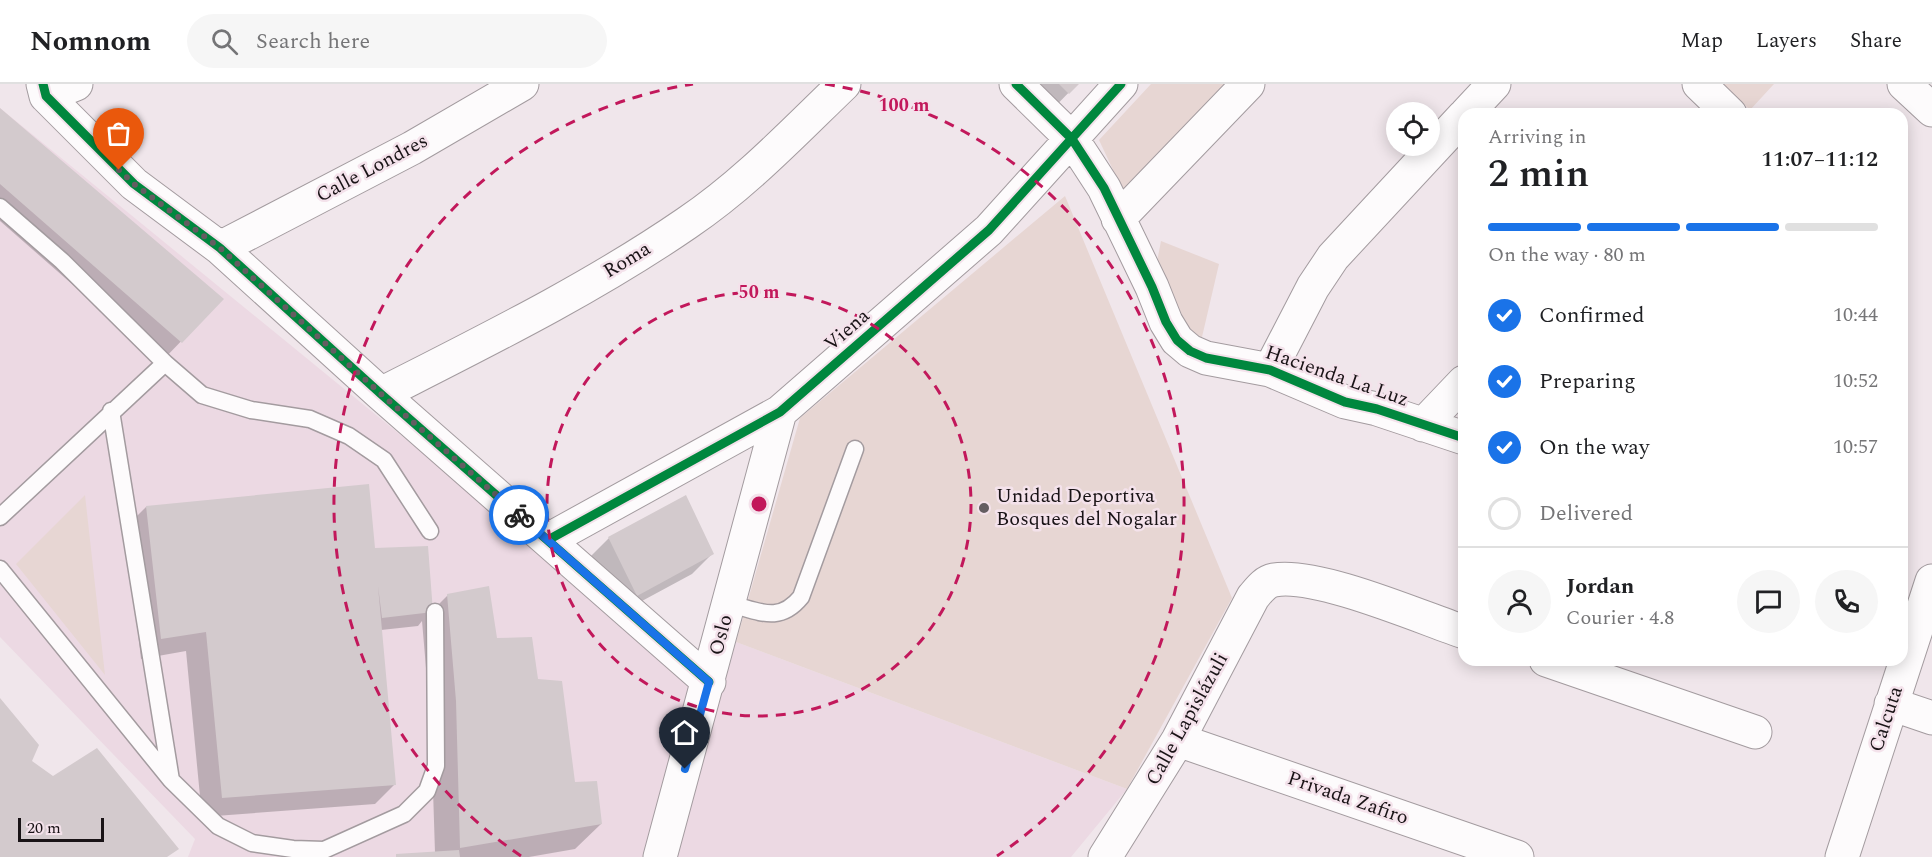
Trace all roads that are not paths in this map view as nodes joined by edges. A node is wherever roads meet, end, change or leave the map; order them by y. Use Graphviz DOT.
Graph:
graph roads {
  1 [pos="76,84"];
  2 [pos="522,84"];
  3 [pos="844,84"];
  4 [pos="1016,84"];
  5 [pos="1121,84"];
  6 [pos="1248,84"];
  7 [pos="1494,84"];
  8 [pos="1699,84"];
  9 [pos="1904,84"];
  10 [pos="44,90"];
  11 [pos="1472,108"];
  12 [pos="1721,108"];
  13 [pos="1932,110"];
  14 [pos="1458,123"];
  15 [pos="1072,140"];
  16 [pos="0,207"];
  17 [pos="1118,219"];
  18 [pos="220,248"];
  19 [pos="165,363"];
  20 [pos="1270,370"];
  21 [pos="1458,388"];
  22 [pos="381,394"];
  23 [pos="111,411"];
  24 [pos="780,412"];
  25 [pos="1423,425"];
  26 [pos="1458,436"];
  27 [pos="855,448"];
  28 [pos="0,517"];
  29 [pos="430,531"];
  30 [pos="548,540"];
  31 [pos="0,569"];
  32 [pos="1932,581"];
  33 [pos="730,604"];
  34 [pos="435,612"];
  35 [pos="1458,630"];
  36 [pos="1908,653"];
  37 [pos="1563,666"];
  38 [pos="1904,666"];
  39 [pos="709,682"];
  40 [pos="1891,704"];
  41 [pos="1932,718"];
  42 [pos="1755,732"];
  43 [pos="1178,740"];
  44 [pos="171,780"];
  45 [pos="325,853"];
  46 [pos="660,857"];
  47 [pos="1105,857"];
  48 [pos="1517,857"];
  49 [pos="1842,857"];
  1 -- 10 [label="street"];
  2 -- 18 [label="street, Calle Londres"];
  3 -- 22 [label="street, Roma"];
  4 -- 15 [label="street, Hacienda La Luz"];
  5 -- 15 [label="street, Viena"];
  6 -- 17 [label="street"];
  7 -- 11 [label="street, Hacienda La Luz"];
  8 -- 12 [label="street"];
  9 -- 13 [label="street"];
  10 -- 18 [label="street"];
  14 -- 20 [label="street, Hacienda La Luz"];
  15 -- 17 [label="street, Hacienda La Luz"];
  15 -- 24 [label="street, Viena"];
  16 -- 19 [label="lane"];
  17 -- 20 [label="street, Hacienda La Luz"];
  18 -- 22 [label="street"];
  19 -- 23 [label="lane"];
  19 -- 29 [label="lane"];
  20 -- 25 [label="street, Hacienda La Luz"];
  21 -- 25 [label="street"];
  22 -- 30 [label="street"];
  23 -- 28 [label="lane"];
  23 -- 44 [label="lane"];
  24 -- 30 [label="street, Viena"];
  24 -- 33 [label="street, Oslo"];
  25 -- 26 [label="street, Hacienda La Luz"];
  27 -- 33 [label="lane"];
  30 -- 39 [label="street"];
  31 -- 44 [label="lane"];
  32 -- 36 [label="street, Calcuta"];
  33 -- 39 [label="street, Oslo"];
  34 -- 45 [label="lane"];
  35 -- 43 [label="street, Calle Lapislázuli"];
  37 -- 42 [label="street"];
  38 -- 40 [label="street, Calcuta"];
  39 -- 46 [label="street, Oslo"];
  40 -- 41 [label="street"];
  40 -- 49 [label="street, Calcuta"];
  43 -- 47 [label="street, Calle Lapislázuli"];
  43 -- 48 [label="street, Privada Zafiro"];
  44 -- 45 [label="lane"];
}
